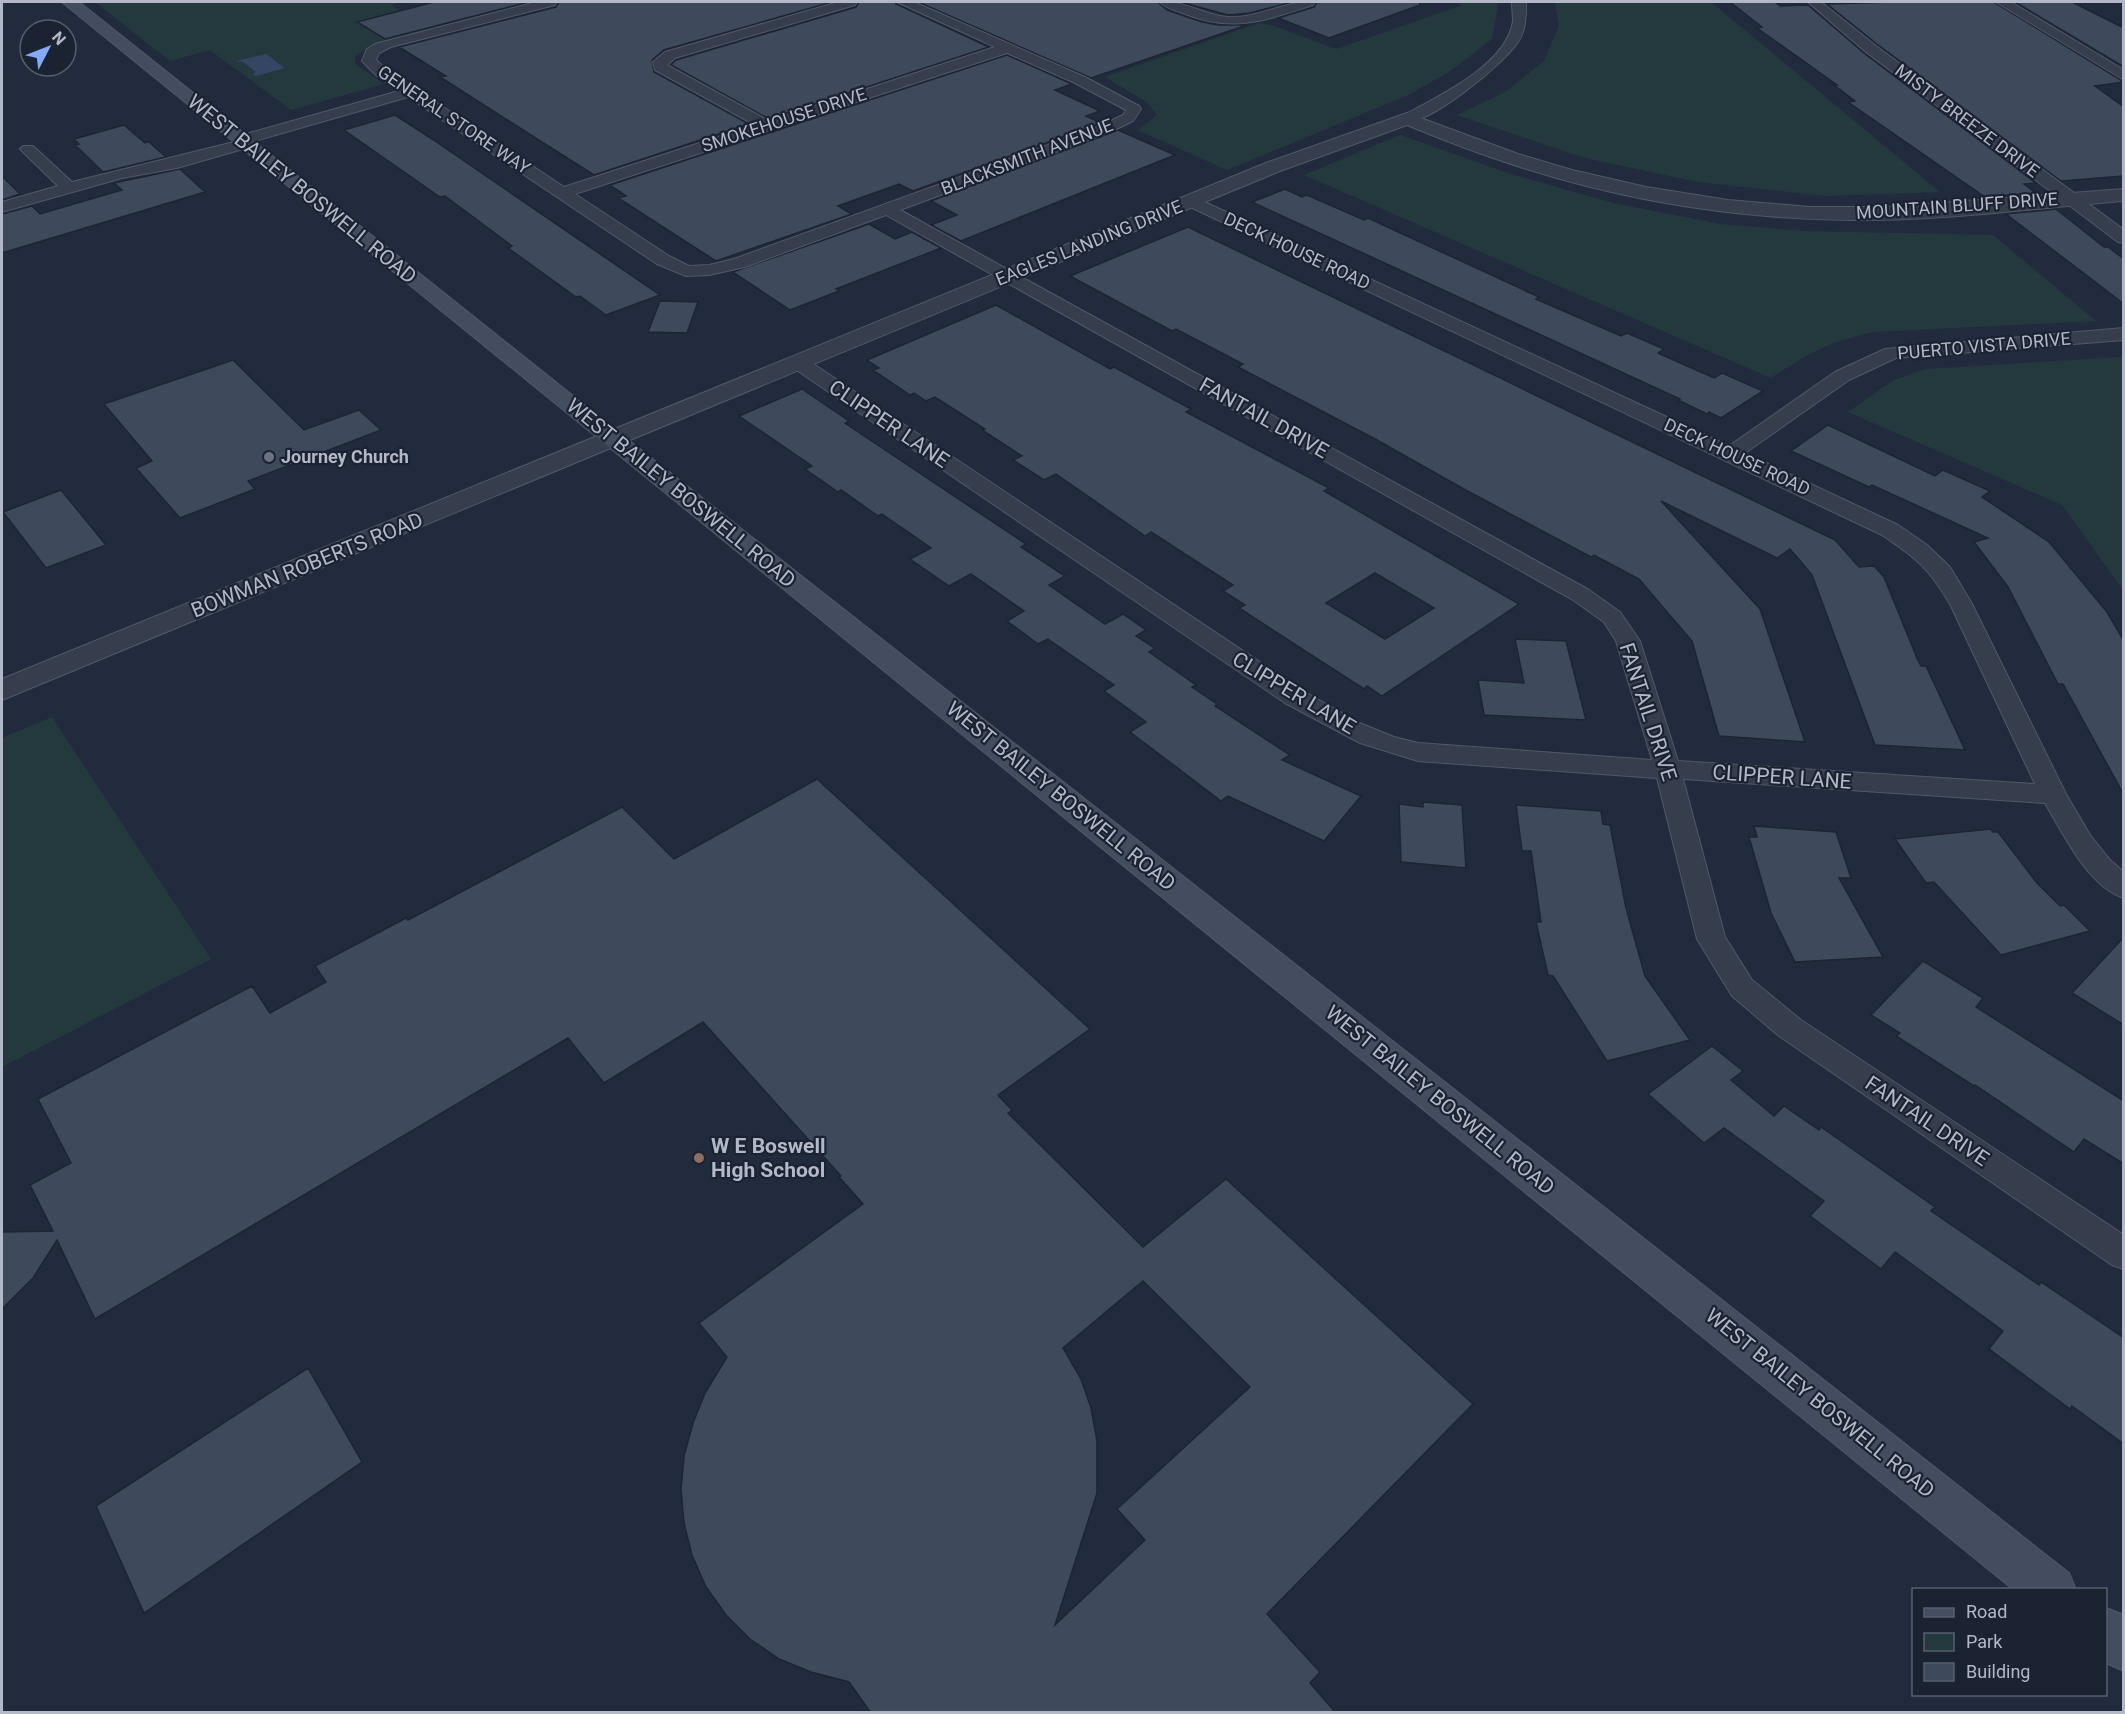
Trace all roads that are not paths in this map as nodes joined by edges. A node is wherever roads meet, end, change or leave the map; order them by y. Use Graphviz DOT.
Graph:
graph roads {
  1 [pos="70,2"];
  2 [pos="550,2"];
  3 [pos="850,2"];
  4 [pos="904,2"];
  5 [pos="1167,2"];
  6 [pos="1308,2"];
  7 [pos="1519,2"];
  8 [pos="1814,2"];
  9 [pos="2003,2"];
  10 [pos="1007,48"];
  11 [pos="2124,76"];
  12 [pos="410,92"];
  13 [pos="1407,119"];
  14 [pos="767,126"];
  15 [pos="240,140"];
  16 [pos="28,150"];
  17 [pos="69,188"];
  18 [pos="562,193"];
  19 [pos="2124,195"];
  20 [pos="2072,199"];
  21 [pos="1190,201"];
  22 [pos="2,207"];
  23 [pos="887,209"];
  24 [pos="2124,238"];
  25 [pos="709,270"];
  26 [pos="1010,276"];
  27 [pos="2124,334"];
  28 [pos="799,363"];
  29 [pos="613,440"];
  30 [pos="1730,454"];
  31 [pos="2,690"];
  32 [pos="1668,770"];
  33 [pos="2053,794"];
  34 [pos="2124,888"];
  35 [pos="2124,1254"];
  36 [pos="2049,1588"];
  37 [pos="2107,1633"];
  38 [pos="2124,1647"];
  1 -- 15 [label="main road, WEST BAILEY BOSWELL ROAD"];
  2 -- 12 [label="street, GENERAL STORE WAY"];
  3 -- 14 [label="street"];
  4 -- 10 [label="street, BLACKSMITH AVENUE"];
  5 -- 6 [label="street"];
  7 -- 13 [label="street, EAGLES LANDING DRIVE"];
  8 -- 20 [label="street, MISTY BREEZE DRIVE"];
  9 -- 11 [label="street"];
  10 -- 14 [label="street, SMOKEHOUSE DRIVE"];
  10 -- 23 [label="street, BLACKSMITH AVENUE"];
  12 -- 15 [label="street"];
  12 -- 18 [label="street, GENERAL STORE WAY"];
  13 -- 20 [label="street, MOUNTAIN BLUFF DRIVE"];
  13 -- 21 [label="street, EAGLES LANDING DRIVE"];
  14 -- 18 [label="street, SMOKEHOUSE DRIVE"];
  15 -- 17 [label="street"];
  15 -- 29 [label="main road, WEST BAILEY BOSWELL ROAD"];
  16 -- 17 [label="street"];
  17 -- 22 [label="street"];
  18 -- 25 [label="street, GENERAL STORE WAY"];
  19 -- 20 [label="street, MOUNTAIN BLUFF DRIVE"];
  20 -- 24 [label="street, MISTY BREEZE DRIVE"];
  21 -- 26 [label="street, EAGLES LANDING DRIVE"];
  21 -- 30 [label="street, DECK HOUSE ROAD"];
  23 -- 25 [label="street, BLACKSMITH AVENUE"];
  23 -- 26 [label="street, FANTAIL DRIVE"];
  26 -- 28 [label="street, EAGLES LANDING DRIVE"];
  26 -- 32 [label="street, FANTAIL DRIVE"];
  27 -- 30 [label="street, PUERTO VISTA DRIVE"];
  28 -- 29 [label="street, EAGLES LANDING DRIVE"];
  28 -- 32 [label="street, CLIPPER LANE"];
  29 -- 31 [label="street, BOWMAN ROBERTS ROAD"];
  29 -- 36 [label="main road, WEST BAILEY BOSWELL ROAD"];
  30 -- 33 [label="street, DECK HOUSE ROAD"];
  32 -- 33 [label="street, CLIPPER LANE"];
  32 -- 35 [label="street, FANTAIL DRIVE"];
  33 -- 34 [label="street, DECK HOUSE ROAD"];
  37 -- 38 [label="main road"];
}
